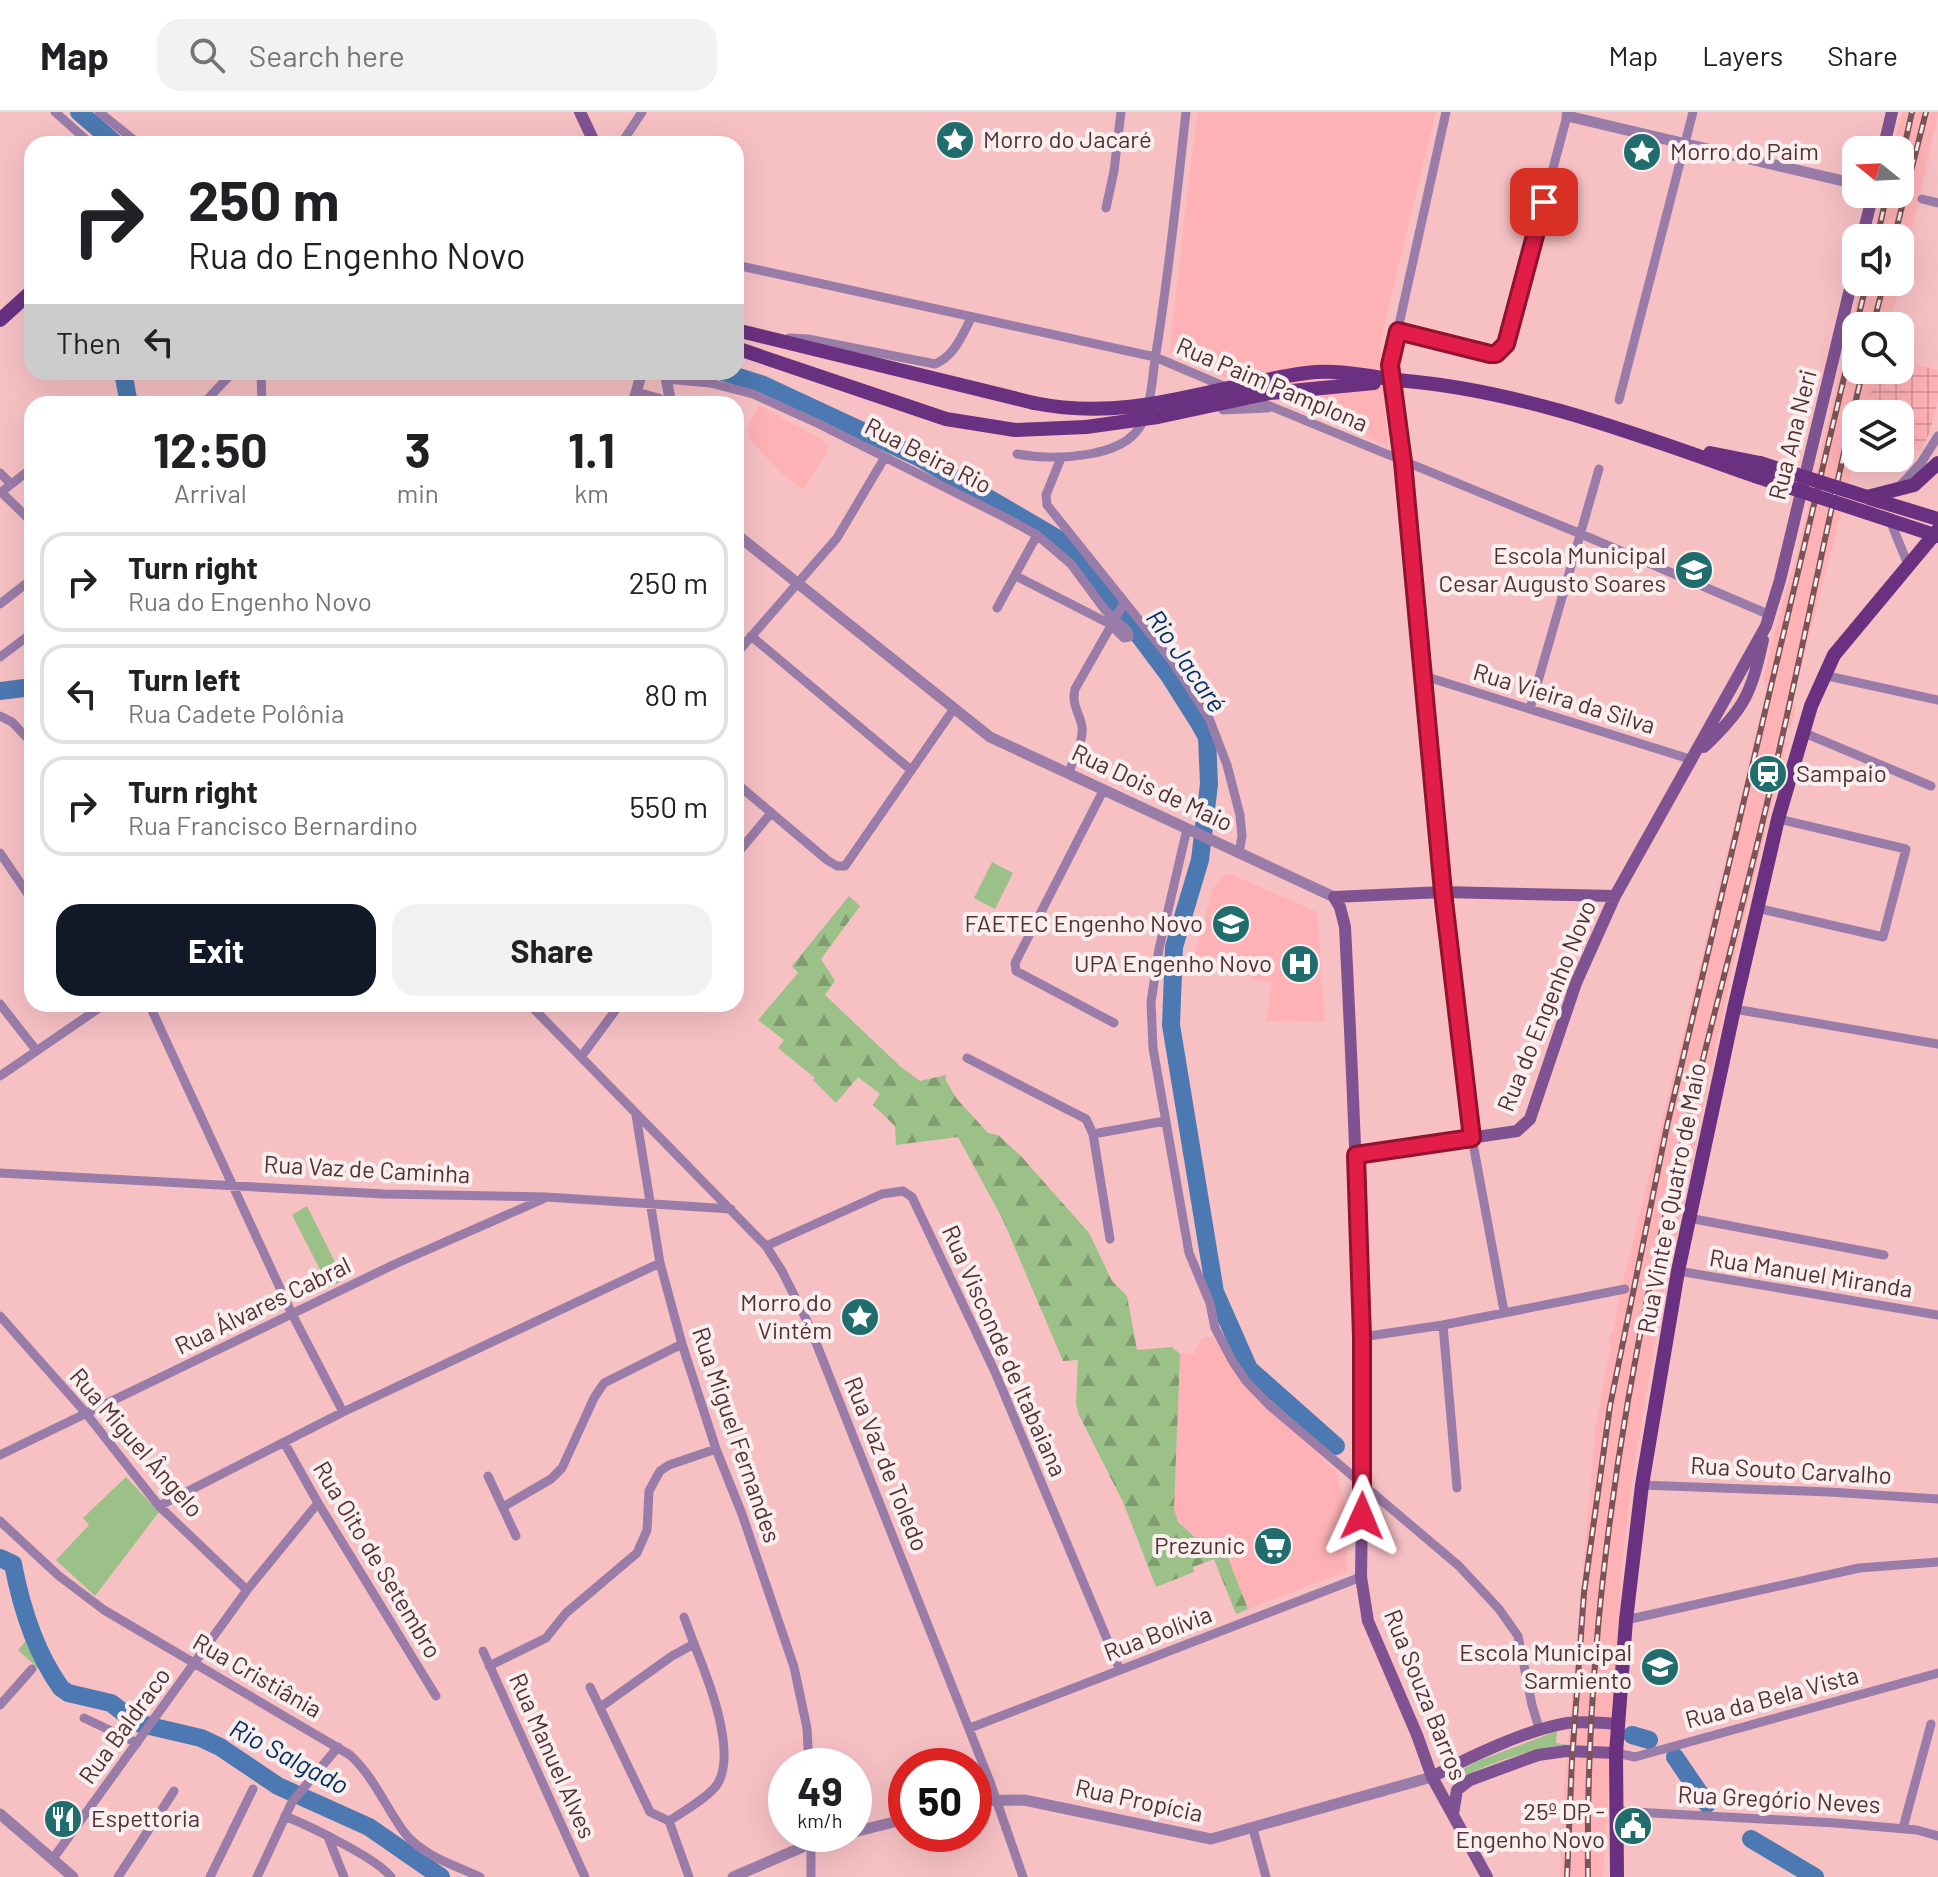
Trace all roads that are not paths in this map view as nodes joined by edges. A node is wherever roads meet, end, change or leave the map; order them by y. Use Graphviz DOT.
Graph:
graph roads {
  1 [pos="55,112"];
  2 [pos="99,112"];
  3 [pos="580,112"];
  4 [pos="642,112"];
  5 [pos="1121,112"];
  6 [pos="1186,112"];
  7 [pos="1446,112"];
  8 [pos="1693,112"];
  9 [pos="1892,112"];
  10 [pos="1567,114"];
  11 [pos="82,136"];
  12 [pos="129,136"];
  13 [pos="591,136"];
  14 [pos="626,136"];
  15 [pos="1886,136"];
  16 [pos="1685,144"];
  17 [pos="1842,181"];
  18 [pos="1922,199"];
  19 [pos="1938,203"];
  20 [pos="1106,208"];
  21 [pos="744,267"];
  22 [pos="1848,296"];
  23 [pos="24,298"];
  24 [pos="971,318"];
  25 [pos="0,320"];
  26 [pos="1398,331"];
  27 [pos="744,332"];
  28 [pos="766,339"];
  29 [pos="744,351"];
  30 [pos="1155,357"];
  31 [pos="226,380"];
  32 [pos="695,380"];
  33 [pos="1397,380"];
  34 [pos="210,396"];
  35 [pos="1619,400"];
  36 [pos="1274,408"];
  37 [pos="1141,425"];
  38 [pos="1938,436"];
  39 [pos="1017,454"];
  40 [pos="885,457"];
  41 [pos="1061,458"];
  42 [pos="1403,462"];
  43 [pos="1938,463"];
  44 [pos="1599,469"];
  45 [pos="1758,470"];
  46 [pos="0,473"];
  47 [pos="24,474"];
  48 [pos="11,484"];
  49 [pos="1,492"];
  50 [pos="1867,497"];
  51 [pos="24,514"];
  52 [pos="1938,519"];
  53 [pos="1938,533"];
  54 [pos="1581,534"];
  55 [pos="1037,535"];
  56 [pos="744,541"];
  57 [pos="1909,567"];
  58 [pos="1016,576"];
  59 [pos="797,584"];
  60 [pos="24,585"];
  61 [pos="0,604"];
  62 [pos="1123,605"];
  63 [pos="997,608"];
  64 [pos="1113,620"];
  65 [pos="1768,620"];
  66 [pos="751,636"];
  67 [pos="1129,637"];
  68 [pos="24,639"];
  69 [pos="744,644"];
  70 [pos="0,657"];
  71 [pos="1823,675"];
  72 [pos="1424,676"];
  73 [pos="1938,700"];
  74 [pos="1530,709"];
  75 [pos="953,710"];
  76 [pos="0,716"];
  77 [pos="1802,732"];
  78 [pos="24,733"];
  79 [pos="1694,757"];
  80 [pos="911,770"];
  81 [pos="1069,772"];
  82 [pos="1931,786"];
  83 [pos="1104,789"];
  84 [pos="744,790"];
  85 [pos="771,813"];
  86 [pos="1778,819"];
  87 [pos="1191,831"];
  88 [pos="744,845"];
  89 [pos="0,853"];
  90 [pos="1239,853"];
  91 [pos="24,888"];
  92 [pos="1443,892"];
  93 [pos="1615,896"];
  94 [pos="1334,897"];
  95 [pos="1757,908"];
  96 [pos="1,1007"];
  97 [pos="1734,1009"];
  98 [pos="93,1012"];
  99 [pos="153,1012"];
  100 [pos="537,1012"];
  101 [pos="614,1012"];
  102 [pos="1114,1023"];
  103 [pos="1938,1044"];
  104 [pos="36,1050"];
  105 [pos="581,1057"];
  106 [pos="967,1058"];
  107 [pos="0,1076"];
  108 [pos="636,1113"];
  109 [pos="1165,1121"];
  110 [pos="1093,1134"];
  111 [pos="1472,1138"];
  112 [pos="1356,1155"];
  113 [pos="0,1173"];
  114 [pos="232,1183"];
  115 [pos="546,1197"];
  116 [pos="650,1204"];
  117 [pos="731,1209"];
  118 [pos="1689,1218"];
  119 [pos="1110,1239"];
  120 [pos="766,1246"];
  121 [pos="1884,1255"];
  122 [pos="660,1263"];
  123 [pos="1678,1271"];
  124 [pos="1625,1289"];
  125 [pos="1504,1311"];
  126 [pos="292,1314"];
  127 [pos="1938,1315"];
  128 [pos="0,1316"];
  129 [pos="1443,1325"];
  130 [pos="1362,1337"];
  131 [pos="682,1344"];
  132 [pos="85,1412"];
  133 [pos="343,1412"];
  134 [pos="285,1444"];
  135 [pos="716,1449"];
  136 [pos="0,1455"];
  137 [pos="488,1476"];
  138 [pos="1363,1485"];
  139 [pos="1642,1485"];
  140 [pos="1457,1488"];
  141 [pos="1938,1499"];
  142 [pos="318,1503"];
  143 [pos="159,1506"];
  144 [pos="503,1507"];
  145 [pos="0,1521"];
  146 [pos="516,1536"];
  147 [pos="1938,1562"];
  148 [pos="1361,1577"];
  149 [pos="247,1590"];
  150 [pos="684,1617"];
  151 [pos="1626,1620"];
  152 [pos="694,1644"];
  153 [pos="483,1651"];
  154 [pos="195,1664"];
  155 [pos="489,1666"];
  156 [pos="32,1669"];
  157 [pos="1120,1670"];
  158 [pos="1938,1673"];
  159 [pos="590,1687"];
  160 [pos="436,1696"];
  161 [pos="0,1705"];
  162 [pos="602,1706"];
  163 [pos="84,1718"];
  164 [pos="1618,1724"];
  165 [pos="1931,1724"];
  166 [pos="970,1728"];
  167 [pos="1540,1731"];
  168 [pos="139,1742"];
  169 [pos="338,1747"];
  170 [pos="808,1748"];
  171 [pos="1616,1753"];
  172 [pos="1426,1779"];
  173 [pos="253,1789"];
  174 [pos="174,1791"];
  175 [pos="992,1801"];
  176 [pos="1616,1811"];
  177 [pos="0,1814"];
  178 [pos="285,1816"];
  179 [pos="1453,1817"];
  180 [pos="669,1821"];
  181 [pos="1903,1828"];
  182 [pos="1253,1829"];
  183 [pos="1938,1836"];
  184 [pos="328,1837"];
  185 [pos="784,1852"];
  186 [pos="812,1852"];
  187 [pos="52,1860"];
  188 [pos="62,1877"];
  189 [pos="73,1877"];
  190 [pos="118,1877"];
  191 [pos="210,1877"];
  192 [pos="257,1877"];
  193 [pos="344,1877"];
  194 [pos="391,1877"];
  195 [pos="480,1877"];
  196 [pos="585,1877"];
  197 [pos="689,1877"];
  198 [pos="733,1877"];
  199 [pos="811,1877"];
  200 [pos="1023,1877"];
  201 [pos="1266,1877"];
  202 [pos="1487,1877"];
  203 [pos="1617,1877"];
  1 -- 11 [label="street"];
  2 -- 12 [label="street"];
  3 -- 13 [label="main road"];
  4 -- 14 [label="street"];
  5 -- 20 [label="street"];
  6 -- 30 [label="street"];
  7 -- 26 [label="street"];
  8 -- 16 [label="street"];
  9 -- 15 [label="main road"];
  10 -- 16 [label="street"];
  10 -- 26 [label="street"];
  16 -- 17 [label="street"];
  16 -- 35 [label="street"];
  18 -- 19 [label="street"];
  21 -- 24 [label="street, Rua Paim Pamplona"];
  22 -- 65 [label="main road, Rua Ana Neri"];
  23 -- 25 [label="main road"];
  24 -- 28 [label="street"];
  24 -- 30 [label="street, Rua Paim Pamplona"];
  26 -- 42 [label="street"];
  27 -- 28 [label="main road"];
  28 -- 33 [label="main road, bridge"];
  29 -- 33 [label="main road, bridge"];
  30 -- 36 [label="street, Rua Paim Pamplona"];
  30 -- 37 [label="street"];
  31 -- 34 [label="street"];
  32 -- 40 [label="street, Rua Beira Rio"];
  33 -- 45 [label="main road"];
  36 -- 37 [label="street"];
  36 -- 42 [label="street, Rua Paim Pamplona"];
  37 -- 41 [label="street"];
  38 -- 57 [label="street"];
  39 -- 41 [label="street"];
  40 -- 55 [label="street, Rua Beira Rio"];
  40 -- 59 [label="street"];
  41 -- 62 [label="street"];
  42 -- 54 [label="street, Rua Paim Pamplona"];
  42 -- 72 [label="street"];
  43 -- 50 [label="main road, bridge"];
  44 -- 54 [label="street"];
  45 -- 50 [label="main road, bridge"];
  45 -- 53 [label="main road, bridge"];
  46 -- 48 [label="street"];
  47 -- 48 [label="street"];
  48 -- 49 [label="street"];
  49 -- 51 [label="street"];
  50 -- 52 [label="main road, bridge"];
  53 -- 57 [label="main road, Rua Vinte e Quatro de Maio"];
  54 -- 65 [label="street, Rua Paim Pamplona"];
  54 -- 74 [label="street"];
  55 -- 58 [label="street"];
  55 -- 64 [label="street, Rua Beira Rio"];
  56 -- 59 [label="street, Rua Dois de Maio"];
  57 -- 71 [label="main road, Rua Vinte e Quatro de Maio"];
  58 -- 63 [label="street"];
  58 -- 64 [label="street"];
  59 -- 66 [label="street"];
  59 -- 75 [label="street, Rua Dois de Maio"];
  60 -- 61 [label="street"];
  62 -- 64 [label="street"];
  62 -- 90 [label="street"];
  64 -- 67 [label="street"];
  64 -- 81 [label="street"];
  65 -- 79 [label="main road, Rua do Engenho Novo"];
  66 -- 69 [label="street"];
  66 -- 80 [label="street"];
  68 -- 70 [label="street"];
  71 -- 73 [label="street"];
  71 -- 77 [label="main road, Rua Vinte e Quatro de Maio"];
  72 -- 74 [label="street, Rua Vieira da Silva"];
  72 -- 92 [label="street"];
  74 -- 79 [label="street, Rua Vieira da Silva"];
  75 -- 80 [label="street"];
  75 -- 81 [label="street, Rua Dois de Maio"];
  76 -- 78 [label="street"];
  77 -- 82 [label="street"];
  77 -- 86 [label="main road, Rua Vinte e Quatro de Maio"];
  79 -- 93 [label="main road, Rua do Engenho Novo"];
  80 -- 85 [label="street"];
  81 -- 83 [label="street, Rua Dois de Maio"];
  83 -- 87 [label="street, Rua Dois de Maio"];
  83 -- 102 [label="street"];
  84 -- 85 [label="street"];
  85 -- 88 [label="street"];
  86 -- 95 [label="main road, Rua Vinte e Quatro de Maio"];
  86 -- 95 [label="street"];
  87 -- 90 [label="street, Rua Dois de Maio"];
  87 -- 109 [label="street"];
  89 -- 91 [label="street"];
  90 -- 94 [label="street, Rua Dois de Maio"];
  92 -- 93 [label="main road, Rua Dois de Maio"];
  92 -- 94 [label="main road, Rua Dois de Maio"];
  92 -- 111 [label="street"];
  93 -- 111 [label="main road, Rua do Engenho Novo"];
  94 -- 112 [label="main road, Rua Souza Barros"];
  95 -- 97 [label="main road, Rua Vinte e Quatro de Maio"];
  96 -- 104 [label="street"];
  97 -- 103 [label="street"];
  97 -- 118 [label="main road, Rua Vinte e Quatro de Maio"];
  98 -- 104 [label="street"];
  99 -- 114 [label="street"];
  100 -- 105 [label="street, Rua Vaz de Toledo"];
  101 -- 105 [label="street"];
  104 -- 107 [label="street"];
  105 -- 108 [label="street, Rua Vaz de Toledo"];
  106 -- 110 [label="street"];
  108 -- 116 [label="street, Rua Miguel Fernandes"];
  108 -- 117 [label="street, Rua Vaz de Toledo"];
  109 -- 110 [label="street"];
  109 -- 138 [label="street"];
  110 -- 119 [label="street"];
  111 -- 112 [label="main road, Rua do Engenho Novo"];
  111 -- 125 [label="street"];
  112 -- 130 [label="main road, Rua Souza Barros"];
  113 -- 114 [label="street, Rua Vaz de Caminha"];
  114 -- 115 [label="street, Rua Vaz de Caminha"];
  114 -- 126 [label="street"];
  115 -- 116 [label="street, Rua Vaz de Caminha"];
  115 -- 126 [label="street, Rua Álvares Cabral"];
  116 -- 117 [label="street, Rua Vaz de Caminha"];
  116 -- 122 [label="street, Rua Miguel Fernandes"];
  117 -- 120 [label="street, Rua Vaz de Toledo"];
  118 -- 121 [label="street"];
  118 -- 123 [label="main road, Rua Vinte e Quatro de Maio"];
  120 -- 157 [label="street, Rua Visconde de Itabaiana"];
  120 -- 166 [label="street, Rua Vaz de Toledo"];
  122 -- 131 [label="street, Rua Miguel Fernandes"];
  122 -- 133 [label="street"];
  123 -- 127 [label="street, Rua Manuel Miranda"];
  123 -- 139 [label="main road, Rua Vinte e Quatro de Maio"];
  124 -- 125 [label="street"];
  125 -- 129 [label="street"];
  126 -- 132 [label="street, Rua Álvares Cabral"];
  126 -- 133 [label="street"];
  128 -- 132 [label="street, Rua Miguel Ângelo"];
  129 -- 130 [label="street"];
  129 -- 140 [label="street"];
  130 -- 138 [label="main road, Rua Souza Barros"];
  131 -- 135 [label="street, Rua Miguel Fernandes"];
  131 -- 144 [label="street"];
  132 -- 136 [label="street, Rua Álvares Cabral"];
  132 -- 143 [label="street, Rua Miguel Ângelo"];
  133 -- 134 [label="street"];
  134 -- 142 [label="street, Rua Oito de Setembro"];
  134 -- 143 [label="street"];
  135 -- 155 [label="street"];
  135 -- 170 [label="street, Rua Miguel Fernandes"];
  137 -- 144 [label="street"];
  138 -- 148 [label="main road, Rua Souza Barros"];
  138 -- 167 [label="street"];
  139 -- 141 [label="street, Rua Souto Carvalho"];
  139 -- 151 [label="main road, Rua Vinte e Quatro de Maio"];
  142 -- 149 [label="street, Rua Baldraco"];
  142 -- 160 [label="street, Rua Oito de Setembro"];
  143 -- 149 [label="street, Rua Miguel Ângelo"];
  144 -- 146 [label="street"];
  145 -- 154 [label="street, Rua Cristiânia"];
  147 -- 151 [label="street"];
  148 -- 157 [label="street, Rua Bolívia"];
  148 -- 172 [label="main road, Rua Souza Barros"];
  149 -- 154 [label="street, Rua Baldraco"];
  150 -- 152 [label="street"];
  151 -- 164 [label="main road, Rua Vinte e Quatro de Maio"];
  152 -- 162 [label="street"];
  152 -- 180 [label="street"];
  153 -- 155 [label="street, Rua Manuel Alves"];
  154 -- 168 [label="street, Rua Baldraco"];
  154 -- 169 [label="street, Rua Cristiânia"];
  155 -- 196 [label="street, Rua Manuel Alves"];
  156 -- 161 [label="street"];
  157 -- 166 [label="street, Rua Bolívia"];
  158 -- 171 [label="street, Rua da Bela Vista"];
  159 -- 162 [label="street"];
  162 -- 180 [label="street"];
  163 -- 168 [label="street"];
  164 -- 167 [label="main road"];
  164 -- 171 [label="main road, Rua Vinte e Quatro de Maio"];
  165 -- 181 [label="street"];
  166 -- 200 [label="street, Rua Vaz de Toledo, bridge"];
  167 -- 172 [label="main road"];
  168 -- 187 [label="street, Rua Baldraco"];
  169 -- 178 [label="street"];
  169 -- 195 [label="street, Rua Cristiânia"];
  171 -- 176 [label="main road, Rua Vinte e Quatro de Maio"];
  171 -- 179 [label="main road"];
  172 -- 179 [label="main road, Rua Souza Barros"];
  172 -- 182 [label="street, Rua Propícia"];
  173 -- 191 [label="street"];
  174 -- 190 [label="street"];
  175 -- 182 [label="street, Rua Propícia"];
  176 -- 181 [label="street, Rua Gregório Neves"];
  176 -- 203 [label="main road, Rua Vinte e Quatro de Maio"];
  177 -- 187 [label="street"];
  178 -- 184 [label="street"];
  178 -- 192 [label="street"];
  179 -- 202 [label="main road, Rua Souza Barros"];
  180 -- 197 [label="street"];
  181 -- 183 [label="street, Rua Gregório Neves"];
  182 -- 201 [label="street"];
  184 -- 193 [label="street"];
  184 -- 194 [label="street"];
  185 -- 198 [label="street"];
  186 -- 199 [label="street"];
  187 -- 188 [label="street"];
  187 -- 189 [label="street"];
}
